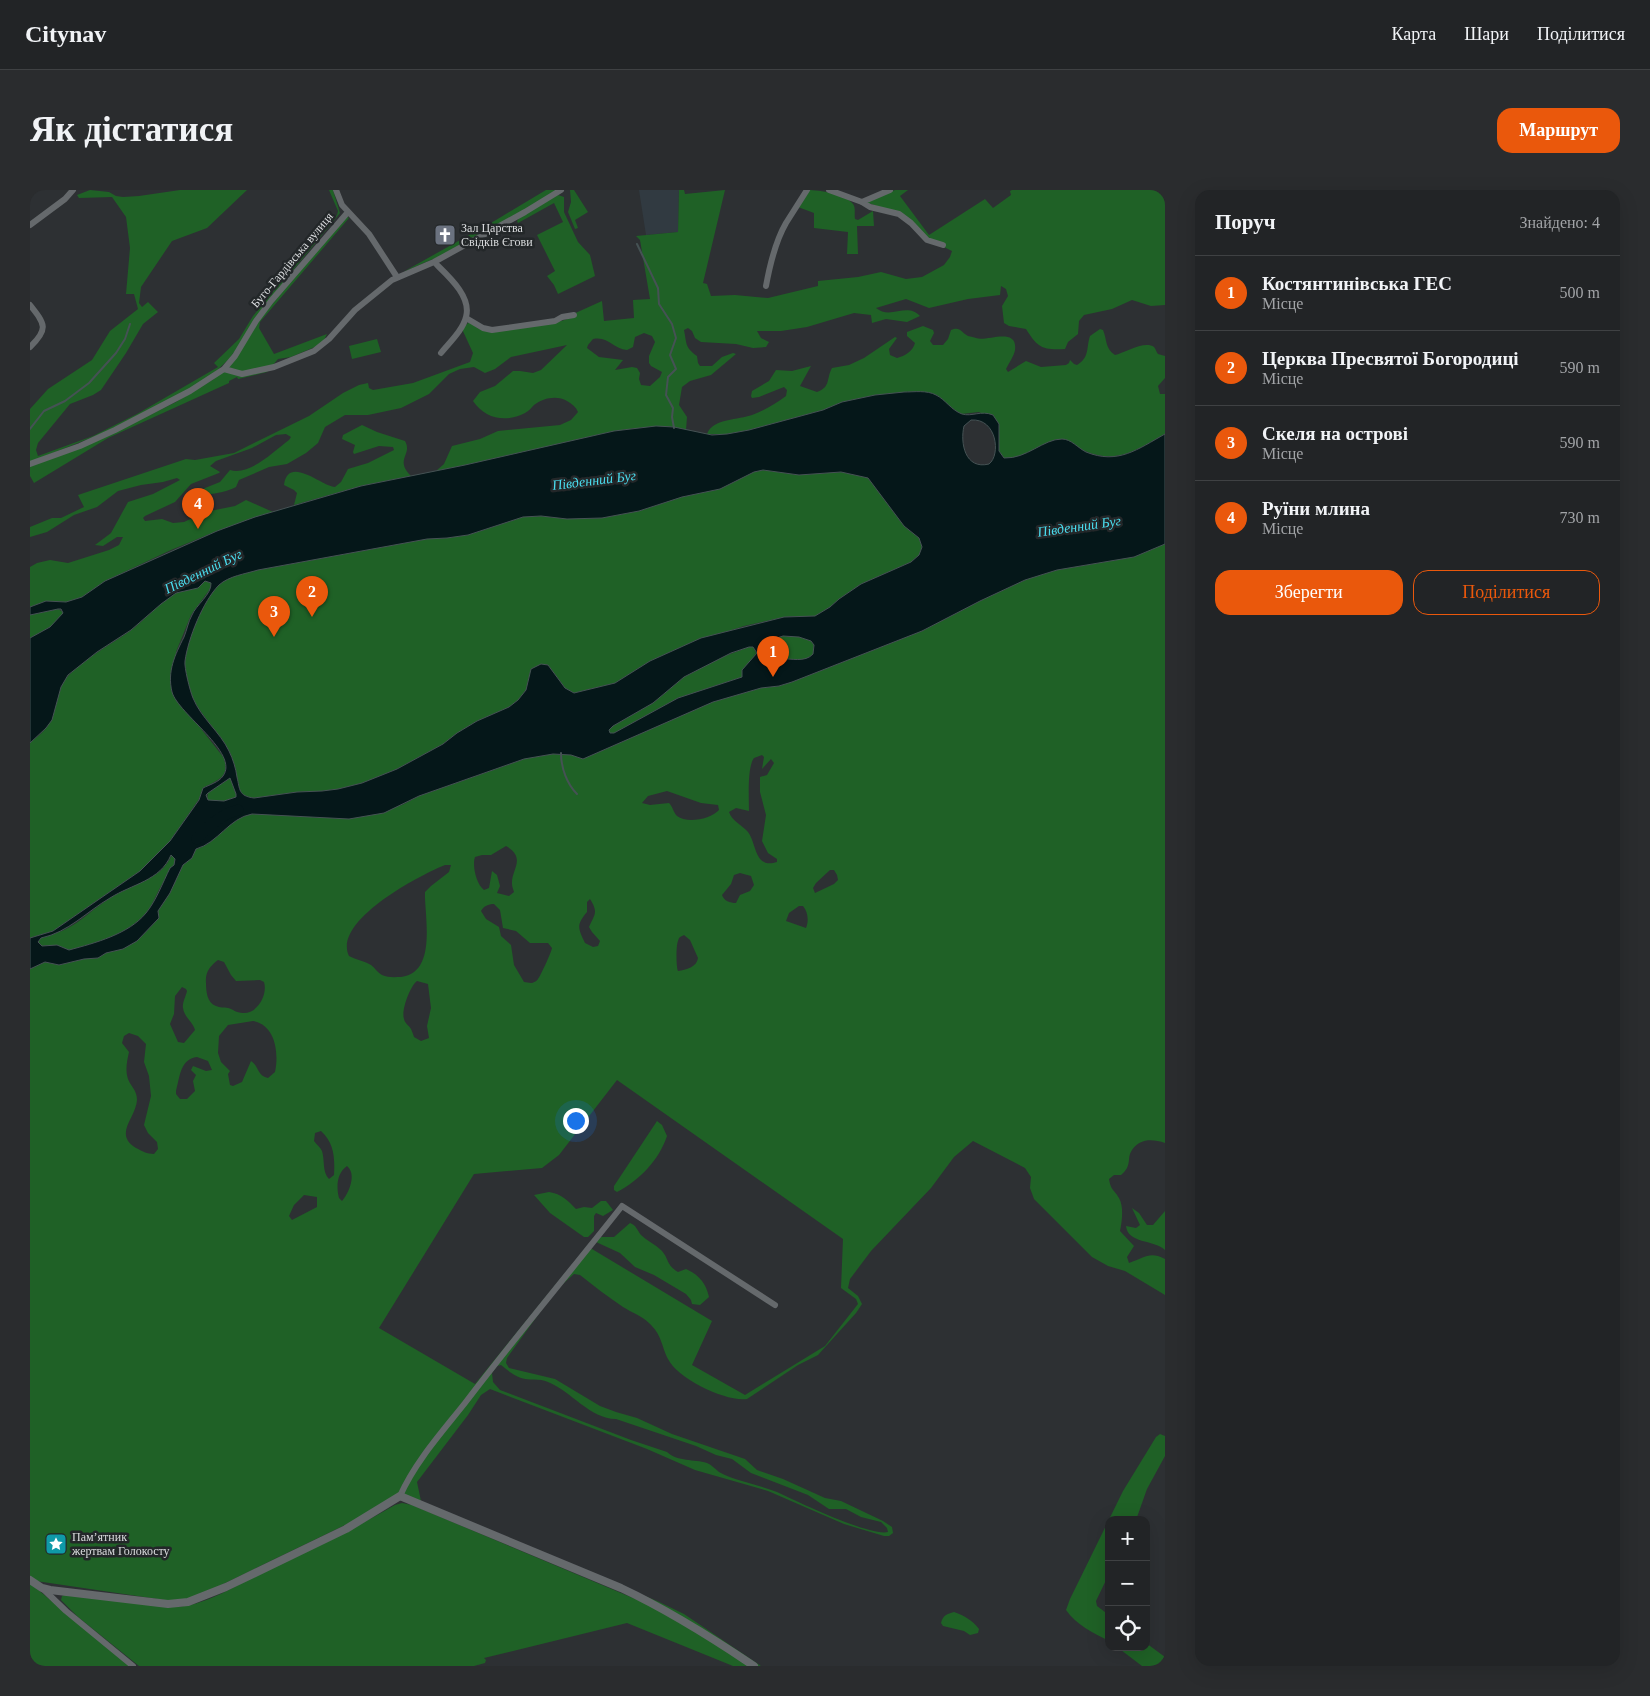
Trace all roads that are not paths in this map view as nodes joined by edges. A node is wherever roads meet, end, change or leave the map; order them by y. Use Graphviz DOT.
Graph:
graph roads {
  1 [pos="73,190"];
  2 [pos="336,190"];
  3 [pos="561,190"];
  4 [pos="807,190"];
  5 [pos="829,190"];
  6 [pos="890,190"];
  7 [pos="862,202"];
  8 [pos="348,212"];
  9 [pos="30,226"];
  10 [pos="943,244"];
  11 [pos="434,262"];
  12 [pos="396,277"];
  13 [pos="766,286"];
  14 [pos="30,306"];
  15 [pos="574,315"];
  16 [pos="466,318"];
  17 [pos="30,347"];
  18 [pos="441,353"];
  19 [pos="224,369"];
  20 [pos="30,464"];
  21 [pos="775,1305"];
  22 [pos="400,1496"];
  23 [pos="30,1580"];
  24 [pos="42,1588"];
  25 [pos="133,1666"];
  26 [pos="754,1666"];
  1 -- 9 [label="street"];
  2 -- 8 [label="street"];
  3 -- 11 [label="street"];
  4 -- 13 [label="street"];
  5 -- 7 [label="street"];
  6 -- 7 [label="street"];
  7 -- 10 [label="street"];
  8 -- 12 [label="street"];
  8 -- 19 [label="street, Буго-Гардівська вулиця"];
  11 -- 12 [label="street"];
  11 -- 16 [label="street"];
  12 -- 19 [label="street"];
  14 -- 17 [label="street"];
  15 -- 16 [label="street"];
  16 -- 18 [label="street"];
  19 -- 20 [label="street, Буго-Гардівська вулиця"];
  21 -- 22 [label="street"];
  22 -- 24 [label="street"];
  22 -- 26 [label="street"];
  23 -- 24 [label="street"];
  24 -- 25 [label="street"];
}
